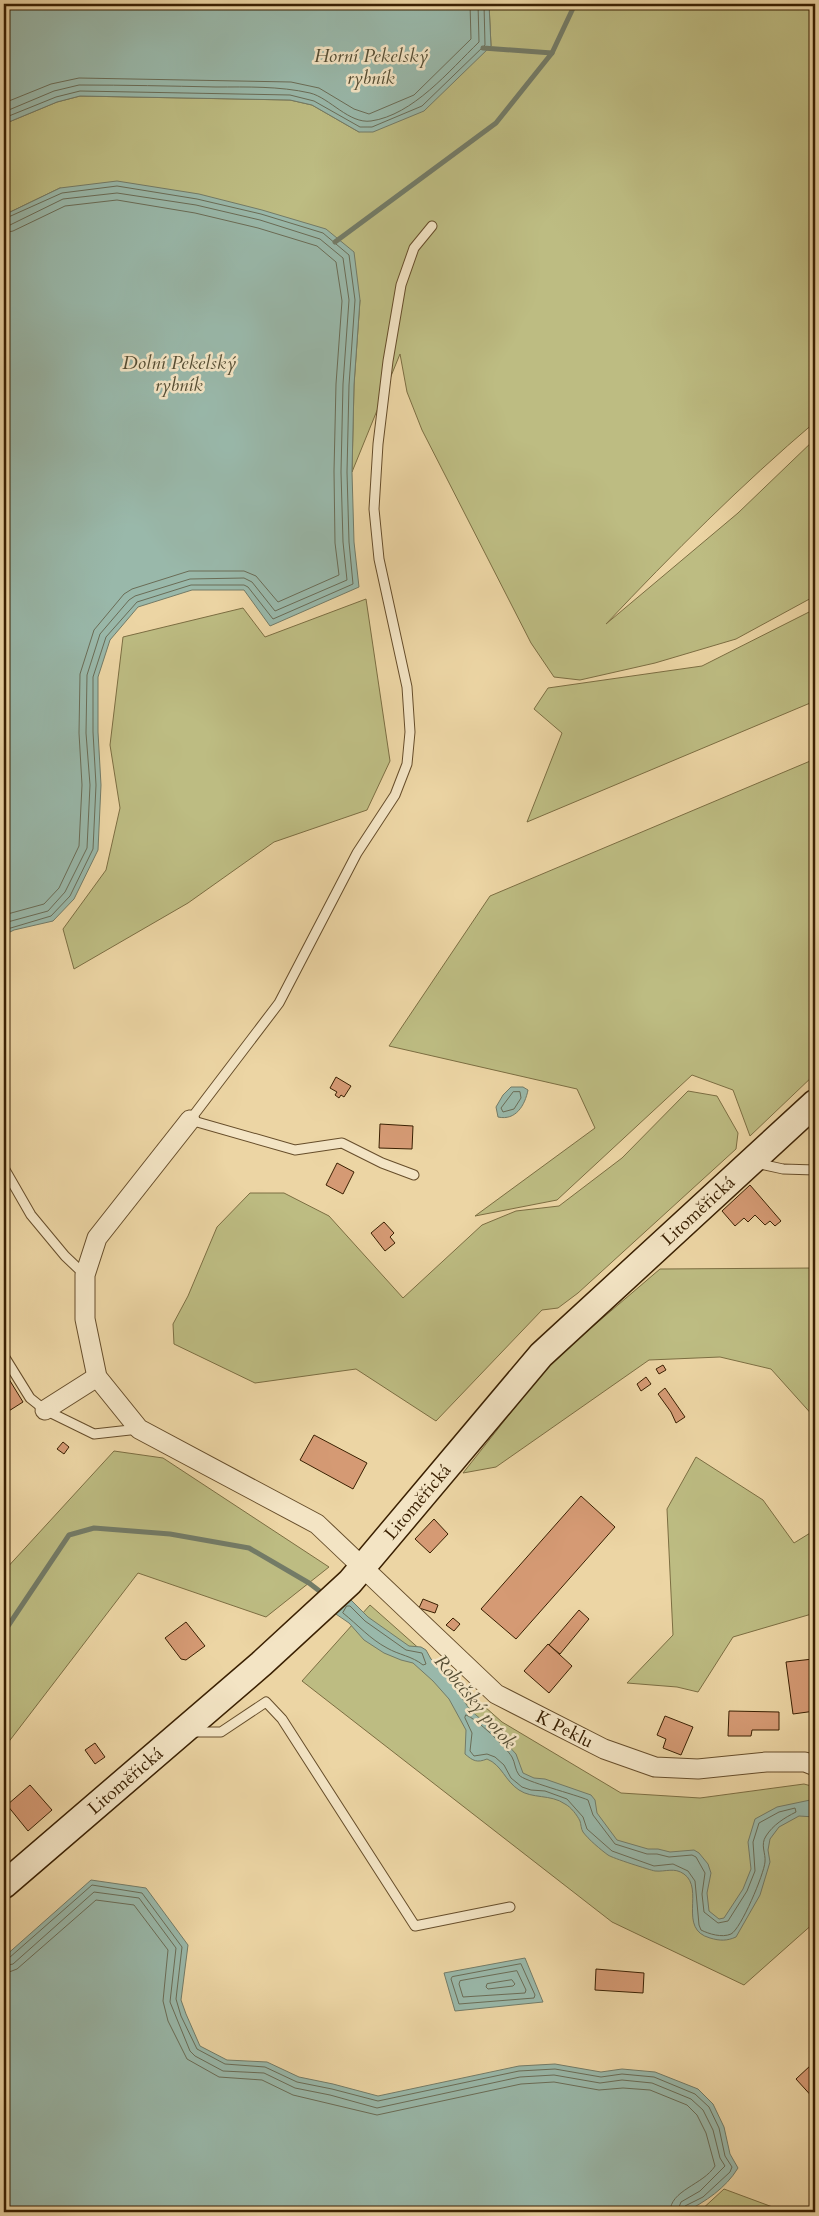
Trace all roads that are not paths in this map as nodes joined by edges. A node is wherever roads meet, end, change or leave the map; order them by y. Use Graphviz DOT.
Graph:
graph roads {
  1 [pos="432,226"];
  2 [pos="815,1103"];
  3 [pos="190,1120"];
  4 [pos="751,1162"];
  5 [pos="4,1168"];
  6 [pos="815,1170"];
  7 [pos="414,1175"];
  8 [pos="85,1275"];
  9 [pos="4,1356"];
  10 [pos="97,1377"];
  11 [pos="45,1410"];
  12 [pos="139,1428"];
  13 [pos="356,1575"];
  14 [pos="181,1732"];
  15 [pos="815,1766"];
  16 [pos="4,1885"];
  17 [pos="510,1906"];
  1 -- 3 [label="lane"];
  2 -- 4 [label="street, Litoměřická"];
  3 -- 7 [label="lane"];
  3 -- 8 [label="street"];
  4 -- 6 [label="lane"];
  4 -- 13 [label="street, Litoměřická"];
  5 -- 8 [label="lane"];
  8 -- 10 [label="street"];
  9 -- 11 [label="lane"];
  10 -- 11 [label="street"];
  10 -- 12 [label="street"];
  11 -- 12 [label="lane"];
  12 -- 13 [label="street, K Peklu"];
  13 -- 14 [label="street, Litoměřická"];
  13 -- 15 [label="street, K Peklu"];
  14 -- 16 [label="street, Litoměřická"];
  14 -- 17 [label="lane"];
}
